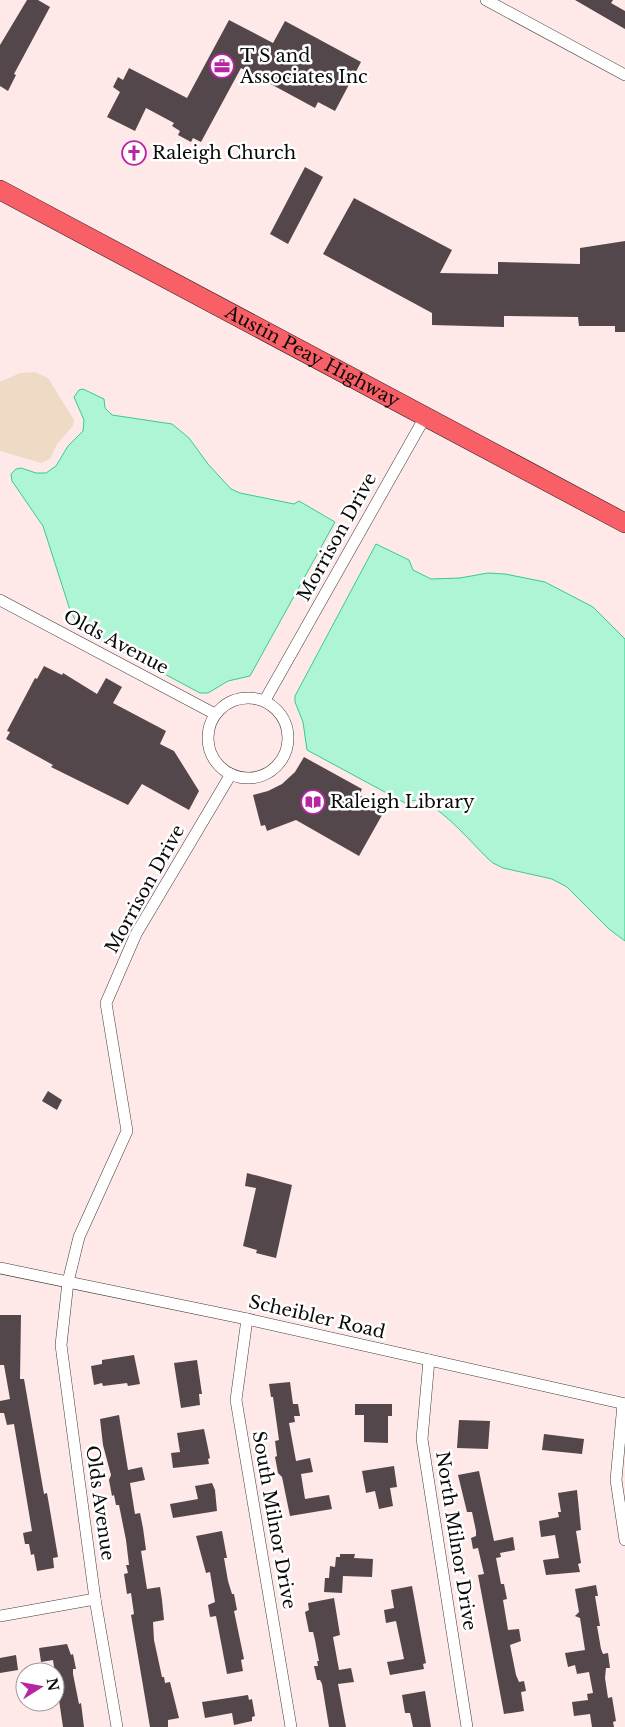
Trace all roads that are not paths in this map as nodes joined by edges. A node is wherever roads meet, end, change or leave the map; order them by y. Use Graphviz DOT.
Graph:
graph roads {
  1 [pos="486,0"];
  2 [pos="625,75"];
  3 [pos="0,190"];
  4 [pos="425,417"];
  5 [pos="625,523"];
  6 [pos="0,600"];
  7 [pos="265,700"];
  8 [pos="215,714"];
  9 [pos="231,774"];
  10 [pos="0,1268"];
  11 [pos="68,1282"];
  12 [pos="246,1319"];
  13 [pos="429,1360"];
  14 [pos="624,1404"];
  15 [pos="625,1540"];
  16 [pos="95,1599"];
  17 [pos="0,1616"];
  18 [pos="117,1727"];
  19 [pos="291,1727"];
  20 [pos="467,1727"];
  1 -- 2 [label="street"];
  3 -- 4 [label="main road, Austin Peay Highway"];
  4 -- 5 [label="main road, Austin Peay Highway"];
  4 -- 7 [label="street, Morrison Drive"];
  6 -- 8 [label="street, Olds Avenue"];
  7 -- 8 [label="street"];
  7 -- 9 [label="street"];
  8 -- 9 [label="street"];
  9 -- 11 [label="street, Morrison Drive"];
  10 -- 11 [label="street, Scheibler Road"];
  11 -- 12 [label="street, Scheibler Road"];
  11 -- 16 [label="street, Olds Avenue"];
  12 -- 13 [label="street, Scheibler Road"];
  12 -- 19 [label="street, South Milnor Drive"];
  13 -- 14 [label="street, Scheibler Road"];
  13 -- 20 [label="street, North Milnor Drive"];
  14 -- 15 [label="street"];
  16 -- 17 [label="street"];
  16 -- 18 [label="street, Olds Avenue"];
}
